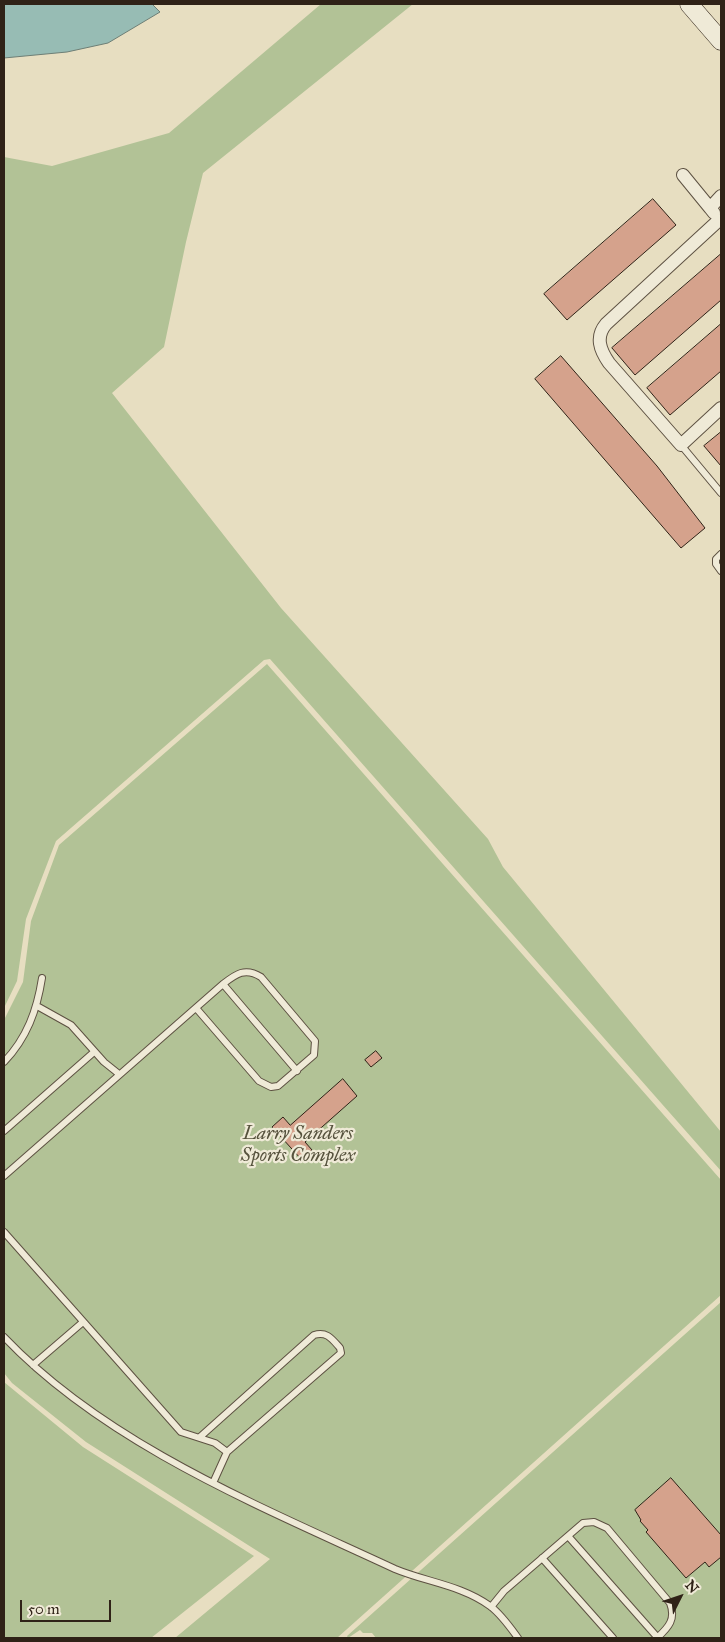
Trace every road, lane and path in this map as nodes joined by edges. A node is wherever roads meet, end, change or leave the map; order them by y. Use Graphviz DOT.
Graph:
graph roads {
  1 [pos="689,4"];
  2 [pos="721,41"];
  3 [pos="683,175"];
  4 [pos="721,196"];
  5 [pos="710,208"];
  6 [pos="720,221"];
  7 [pos="721,408"];
  8 [pos="681,445"];
  9 [pos="721,492"];
  10 [pos="721,554"];
  11 [pos="721,570"];
  12 [pos="42,978"];
  13 [pos="223,984"];
  14 [pos="37,1006"];
  15 [pos="196,1008"];
  16 [pos="94,1052"];
  17 [pos="4,1062"];
  18 [pos="297,1071"];
  19 [pos="119,1074"];
  20 [pos="4,1131"];
  21 [pos="4,1176"];
  22 [pos="4,1232"];
  23 [pos="83,1322"];
  24 [pos="4,1337"];
  25 [pos="34,1365"];
  26 [pos="200,1437"];
  27 [pos="227,1452"];
  28 [pos="213,1483"];
  29 [pos="568,1536"];
  30 [pos="542,1558"];
  31 [pos="491,1607"];
  32 [pos="518,1638"];
  33 [pos="612,1638"];
  34 [pos="658,1638"];
  1 -- 2 [label="main road"];
  3 -- 5 [label="street"];
  4 -- 5 [label="street"];
  5 -- 6 [label="street"];
  6 -- 8 [label="street"];
  7 -- 8 [label="street"];
  8 -- 9 [label="lane"];
  10 -- 11 [label="lane"];
  12 -- 14 [label="lane"];
  13 -- 15 [label="lane"];
  13 -- 18 [label="lane"];
  13 -- 18 [label="lane"];
  14 -- 16 [label="lane"];
  14 -- 17 [label="lane"];
  15 -- 18 [label="lane"];
  15 -- 19 [label="lane"];
  16 -- 19 [label="lane"];
  16 -- 20 [label="lane"];
  19 -- 21 [label="lane"];
  22 -- 23 [label="lane"];
  23 -- 25 [label="lane"];
  23 -- 26 [label="lane"];
  24 -- 25 [label="lane"];
  25 -- 28 [label="lane"];
  26 -- 27 [label="lane"];
  26 -- 27 [label="lane"];
  27 -- 28 [label="lane"];
  28 -- 31 [label="lane"];
  29 -- 30 [label="lane"];
  29 -- 34 [label="lane"];
  29 -- 34 [label="lane"];
  30 -- 31 [label="lane"];
  30 -- 33 [label="lane"];
  31 -- 32 [label="lane"];
}
